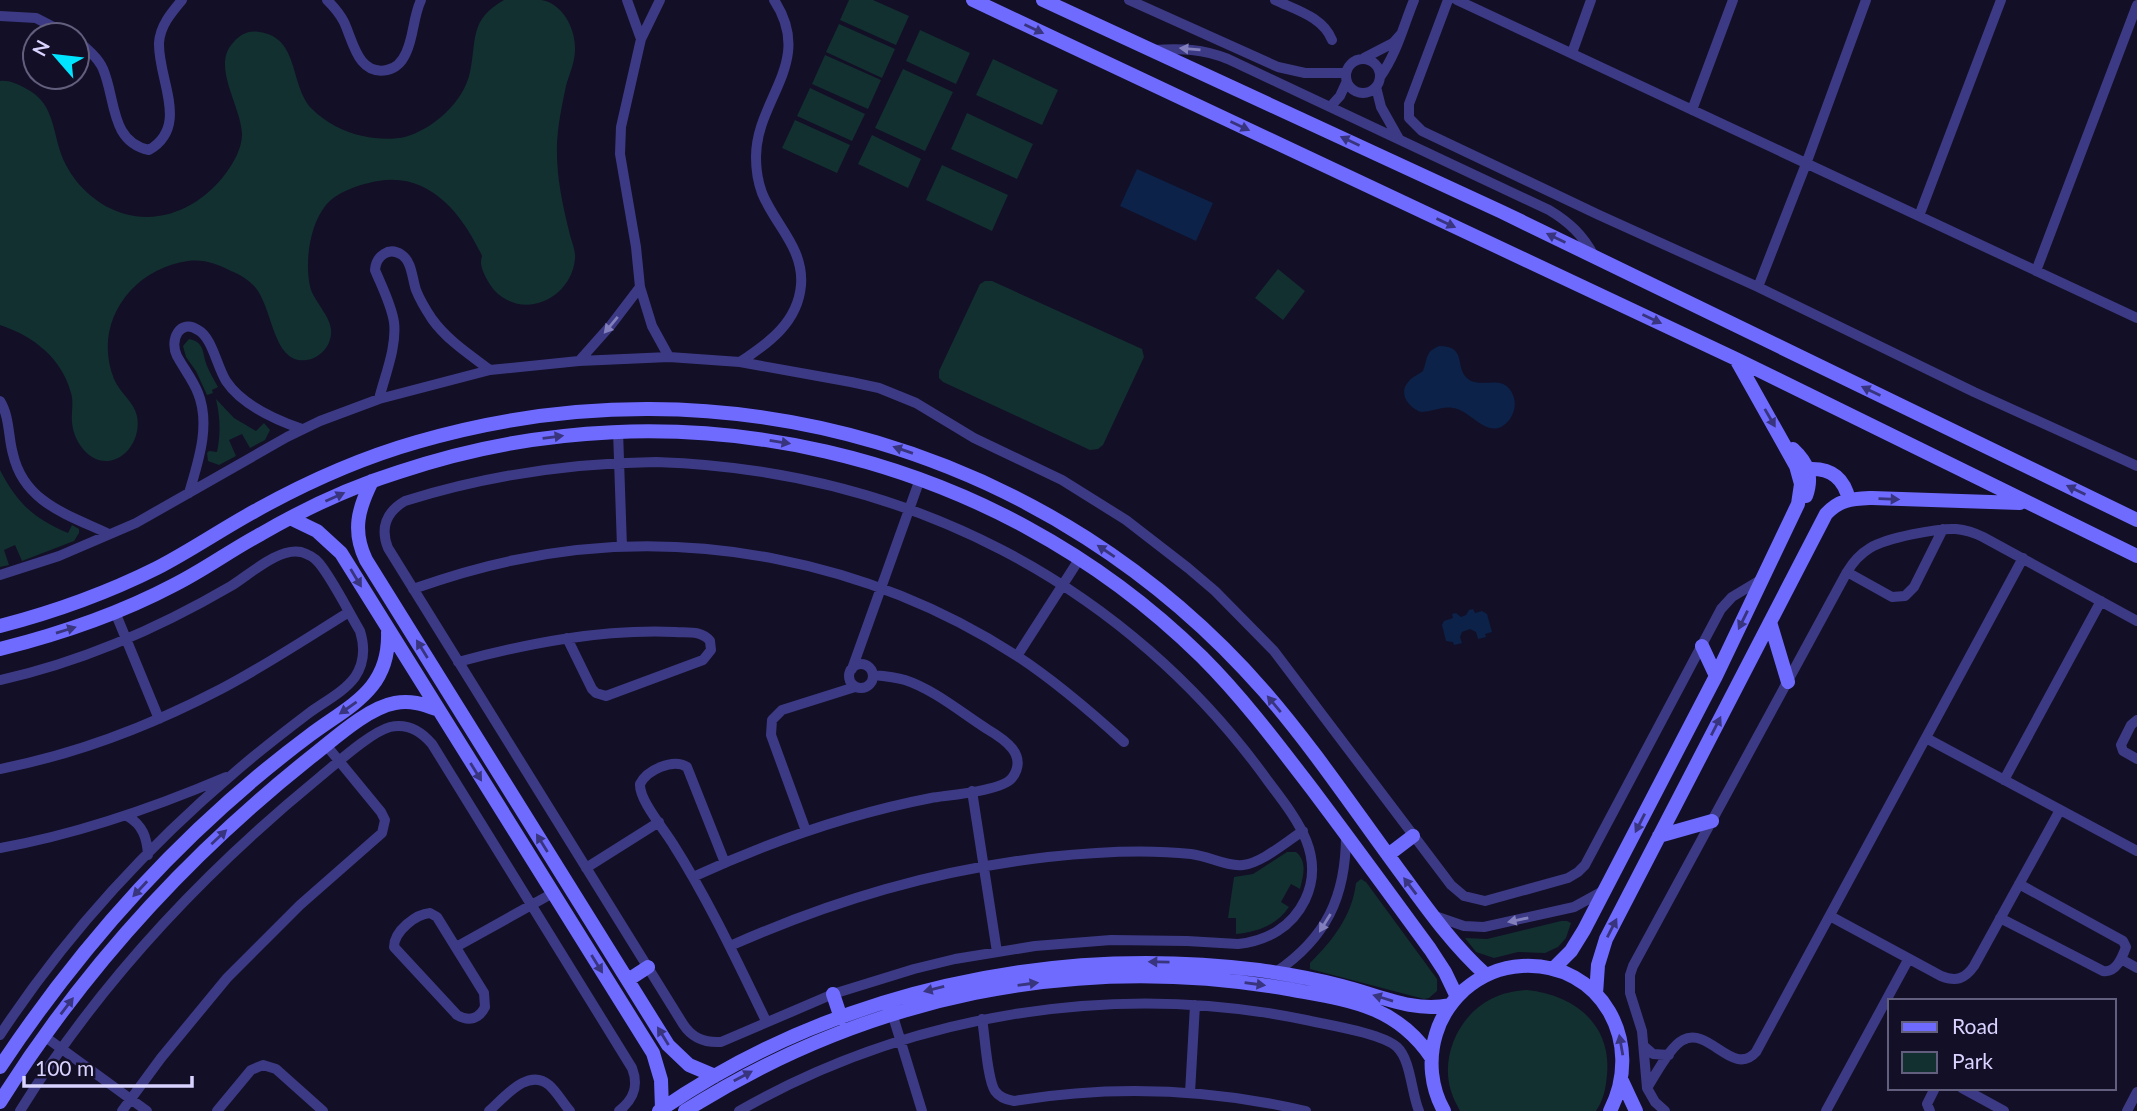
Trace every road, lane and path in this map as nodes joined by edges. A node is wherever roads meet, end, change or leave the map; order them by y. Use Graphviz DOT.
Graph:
graph roads {
  1 [pos="181,0"];
  2 [pos="327,0"];
  3 [pos="421,0"];
  4 [pos="626,0"];
  5 [pos="660,0"];
  6 [pos="774,0"];
  7 [pos="973,0"];
  8 [pos="1043,0"];
  9 [pos="1129,0"];
  10 [pos="1275,0"];
  11 [pos="1414,0"];
  12 [pos="1448,0"];
  13 [pos="1457,0"];
  14 [pos="1591,0"];
  15 [pos="1733,0"];
  16 [pos="1866,0"];
  17 [pos="2001,0"];
  18 [pos="2137,5"];
  19 [pos="0,16"];
  20 [pos="42,21"];
  21 [pos="1401,33"];
  22 [pos="641,39"];
  23 [pos="1332,40"];
  24 [pos="1154,50"];
  25 [pos="1572,53"];
  26 [pos="91,55"];
  27 [pos="1364,58"];
  28 [pos="1346,78"];
  29 [pos="1378,82"];
  30 [pos="1329,107"];
  31 [pos="1692,110"];
  32 [pos="1399,139"];
  33 [pos="1806,164"];
  34 [pos="1919,216"];
  35 [pos="1594,257"];
  36 [pos="2036,271"];
  37 [pos="640,287"];
  38 [pos="1758,287"];
  39 [pos="2137,318"];
  40 [pos="669,357"];
  41 [pos="1736,359"];
  42 [pos="579,361"];
  43 [pos="740,362"];
  44 [pos="490,370"];
  45 [pos="379,399"];
  46 [pos="0,401"];
  47 [pos="498,422"];
  48 [pos="302,429"];
  49 [pos="618,431"];
  50 [pos="1783,441"];
  51 [pos="503,444"];
  52 [pos="620,462"];
  53 [pos="2137,466"];
  54 [pos="1809,469"];
  55 [pos="920,479"];
  56 [pos="372,481"];
  57 [pos="189,493"];
  58 [pos="1849,500"];
  59 [pos="2027,503"];
  60 [pos="910,509"];
  61 [pos="1794,514"];
  62 [pos="290,518"];
  63 [pos="2137,520"];
  64 [pos="1943,529"];
  65 [pos="217,533"];
  66 [pos="110,534"];
  67 [pos="1081,534"];
  68 [pos="1783,538"];
  69 [pos="622,547"];
  70 [pos="1806,552"];
  71 [pos="227,554"];
  72 [pos="1075,555"];
  73 [pos="2137,556"];
  74 [pos="2023,558"];
  75 [pos="1847,572"];
  76 [pos="0,575"];
  77 [pos="1762,579"];
  78 [pos="1063,585"];
  79 [pos="413,589"];
  80 [pos="881,589"];
  81 [pos="2101,601"];
  82 [pos="115,612"];
  83 [pos="349,612"];
  84 [pos="2137,621"];
  85 [pos="1770,622"];
  86 [pos="0,626"];
  87 [pos="388,631"];
  88 [pos="567,638"];
  89 [pos="125,640"];
  90 [pos="1702,646"];
  91 [pos="0,649"];
  92 [pos="1017,656"];
  93 [pos="457,662"];
  94 [pos="852,669"];
  95 [pos="873,675"];
  96 [pos="1716,676"];
  97 [pos="0,680"];
  98 [pos="1788,682"];
  99 [pos="855,687"];
  100 [pos="436,709"];
  101 [pos="159,719"];
  102 [pos="2137,720"];
  103 [pos="1926,738"];
  104 [pos="1124,742"];
  105 [pos="326,745"];
  106 [pos="2137,760"];
  107 [pos="339,761"];
  108 [pos="0,769"];
  109 [pos="233,774"];
  110 [pos="2004,779"];
  111 [pos="972,791"];
  112 [pos="2060,810"];
  113 [pos="127,816"];
  114 [pos="1712,821"];
  115 [pos="659,822"];
  116 [pos="806,831"];
  117 [pos="1303,831"];
  118 [pos="1346,835"];
  119 [pos="1413,836"];
  120 [pos="1659,836"];
  121 [pos="0,848"];
  122 [pos="2137,851"];
  123 [pos="148,855"];
  124 [pos="1388,855"];
  125 [pos="725,863"];
  126 [pos="983,865"];
  127 [pos="586,868"];
  128 [pos="693,877"];
  129 [pos="2019,884"];
  130 [pos="1605,890"];
  131 [pos="553,893"];
  132 [pos="531,905"];
  133 [pos="1432,915"];
  134 [pos="1830,916"];
  135 [pos="2000,918"];
  136 [pos="730,946"];
  137 [pos="456,947"];
  138 [pos="997,952"];
  139 [pos="2121,959"];
  140 [pos="1908,960"];
  141 [pos="648,967"];
  142 [pos="2137,968"];
  143 [pos="1553,969"];
  144 [pos="1276,972"];
  145 [pos="1486,975"];
  146 [pos="628,980"];
  147 [pos="833,994"];
  148 [pos="1595,994"];
  149 [pos="1453,1001"];
  150 [pos="1195,1005"];
  151 [pos="892,1013"];
  152 [pos="841,1018"];
  153 [pos="982,1019"];
  154 [pos="766,1021"];
  155 [pos="0,1035"];
  156 [pos="44,1037"];
  157 [pos="901,1040"];
  158 [pos="1645,1047"];
  159 [pos="62,1049"];
  160 [pos="1670,1055"];
  161 [pos="1431,1057"];
  162 [pos="0,1068"];
  163 [pos="715,1076"];
  164 [pos="1622,1080"];
  165 [pos="1647,1088"];
  166 [pos="1934,1090"];
  167 [pos="1966,1090"];
  168 [pos="2137,1092"];
  169 [pos="1190,1093"];
  170 [pos="130,1099"];
  171 [pos="0,1102"];
  172 [pos="660,1110"];
  173 [pos="20,1111"];
  174 [pos="122,1111"];
  175 [pos="147,1111"];
  176 [pos="217,1111"];
  177 [pos="323,1111"];
  178 [pos="489,1111"];
  179 [pos="570,1111"];
  180 [pos="619,1111"];
  181 [pos="685,1111"];
  182 [pos="739,1111"];
  183 [pos="922,1111"];
  184 [pos="1306,1111"];
  185 [pos="1419,1111"];
  186 [pos="1444,1111"];
  187 [pos="1610,1111"];
  188 [pos="1636,1111"];
  189 [pos="1665,1111"];
  190 [pos="1826,1111"];
  191 [pos="1930,1111"];
  192 [pos="2004,1111"];
  193 [pos="2126,1111"];
  1 -- 26 [label="street"];
  2 -- 3 [label="street"];
  4 -- 22 [label="street"];
  5 -- 22 [label="street"];
  6 -- 43 [label="street"];
  7 -- 41 [label="street, one-way"];
  8 -- 24 [label="street"];
  9 -- 28 [label="street"];
  10 -- 23 [label="street"];
  11 -- 21 [label="street"];
  12 -- 38 [label="street"];
  13 -- 25 [label="street"];
  14 -- 25 [label="street"];
  15 -- 31 [label="street"];
  16 -- 33 [label="street"];
  17 -- 34 [label="street"];
  18 -- 36 [label="street"];
  19 -- 20 [label="street"];
  21 -- 27 [label="street"];
  21 -- 29 [label="street"];
  22 -- 37 [label="street"];
  30 -- 24 [label="street, one-way"];
  35 -- 24 [label="street, one-way"];
  25 -- 31 [label="street"];
  27 -- 28 [label="street"];
  27 -- 29 [label="street"];
  28 -- 29 [label="street"];
  28 -- 30 [label="street"];
  29 -- 32 [label="street"];
  30 -- 32 [label="street"];
  31 -- 33 [label="street"];
  32 -- 35 [label="street"];
  33 -- 34 [label="street"];
  33 -- 38 [label="street"];
  34 -- 36 [label="street"];
  63 -- 35 [label="street, one-way"];
  36 -- 39 [label="street"];
  37 -- 40 [label="street"];
  37 -- 42 [label="street, one-way"];
  38 -- 53 [label="street"];
  40 -- 42 [label="street"];
  40 -- 43 [label="street"];
  41 -- 50 [label="street, one-way"];
  41 -- 59 [label="street"];
  42 -- 44 [label="street"];
  43 -- 119 [label="street"];
  44 -- 45 [label="street"];
  44 -- 45 [label="street"];
  45 -- 48 [label="street"];
  46 -- 66 [label="street"];
  47 -- 51 [label="street"];
  47 -- 65 [label="street"];
  67 -- 47 [label="street, one-way"];
  48 -- 57 [label="street"];
  48 -- 57 [label="street"];
  51 -- 49 [label="street, one-way"];
  49 -- 52 [label="street"];
  49 -- 55 [label="street, one-way"];
  50 -- 54 [label="street"];
  50 -- 61 [label="street"];
  51 -- 56 [label="street"];
  52 -- 60 [label="street"];
  52 -- 69 [label="street"];
  52 -- 79 [label="street"];
  54 -- 58 [label="street"];
  54 -- 61 [label="street"];
  55 -- 60 [label="street"];
  55 -- 72 [label="street"];
  62 -- 56 [label="street, one-way"];
  146 -- 56 [label="street, one-way"];
  57 -- 66 [label="street"];
  58 -- 59 [label="street, one-way"];
  58 -- 70 [label="street"];
  59 -- 73 [label="street"];
  60 -- 78 [label="street"];
  60 -- 80 [label="street"];
  61 -- 68 [label="street"];
  62 -- 71 [label="street"];
  62 -- 87 [label="street, one-way"];
  64 -- 74 [label="street"];
  64 -- 75 [label="street"];
  64 -- 75 [label="street"];
  65 -- 71 [label="street"];
  65 -- 86 [label="street"];
  66 -- 76 [label="street"];
  67 -- 72 [label="street"];
  124 -- 67 [label="street, one-way"];
  68 -- 70 [label="street"];
  68 -- 77 [label="street"];
  69 -- 79 [label="street"];
  69 -- 80 [label="street"];
  70 -- 85 [label="street"];
  71 -- 82 [label="street"];
  72 -- 78 [label="street"];
  72 -- 118 [label="street"];
  74 -- 81 [label="street"];
  74 -- 103 [label="street"];
  75 -- 98 [label="street"];
  77 -- 90 [label="street"];
  77 -- 96 [label="street, one-way"];
  78 -- 92 [label="street"];
  78 -- 117 [label="street"];
  79 -- 93 [label="street"];
  80 -- 92 [label="street"];
  80 -- 94 [label="street"];
  81 -- 84 [label="street"];
  81 -- 110 [label="street"];
  82 -- 89 [label="street"];
  91 -- 82 [label="street, one-way"];
  83 -- 89 [label="street"];
  83 -- 101 [label="street"];
  83 -- 109 [label="street"];
  85 -- 98 [label="street"];
  120 -- 85 [label="street, one-way"];
  87 -- 100 [label="street"];
  87 -- 162 [label="street, one-way"];
  88 -- 88 [label="street"];
  88 -- 93 [label="street"];
  89 -- 97 [label="street"];
  89 -- 101 [label="street"];
  90 -- 96 [label="street"];
  90 -- 119 [label="street"];
  92 -- 104 [label="street"];
  93 -- 127 [label="street"];
  94 -- 95 [label="street"];
  94 -- 99 [label="street"];
  95 -- 99 [label="street"];
  95 -- 111 [label="street"];
  96 -- 130 [label="street, one-way"];
  98 -- 114 [label="street"];
  99 -- 116 [label="street"];
  100 -- 105 [label="street"];
  100 -- 131 [label="street, one-way"];
  101 -- 108 [label="street"];
  102 -- 106 [label="street"];
  103 -- 110 [label="street"];
  103 -- 134 [label="street"];
  105 -- 107 [label="street"];
  156 -- 105 [label="street, one-way"];
  107 -- 132 [label="street"];
  107 -- 159 [label="street"];
  107 -- 170 [label="street"];
  109 -- 113 [label="street"];
  109 -- 123 [label="street"];
  110 -- 112 [label="street"];
  111 -- 116 [label="street"];
  111 -- 126 [label="street"];
  112 -- 122 [label="street"];
  112 -- 129 [label="street"];
  113 -- 121 [label="street"];
  113 -- 123 [label="street"];
  114 -- 120 [label="street"];
  114 -- 158 [label="street"];
  115 -- 125 [label="street"];
  115 -- 127 [label="street"];
  115 -- 128 [label="street"];
  116 -- 125 [label="street"];
  117 -- 126 [label="street"];
  117 -- 138 [label="street"];
  118 -- 144 [label="street, one-way"];
  118 -- 149 [label="street"];
  119 -- 124 [label="street"];
  148 -- 120 [label="street, one-way"];
  123 -- 155 [label="street"];
  133 -- 124 [label="street, one-way"];
  125 -- 128 [label="street"];
  126 -- 136 [label="street"];
  126 -- 138 [label="street"];
  127 -- 141 [label="street"];
  128 -- 136 [label="street"];
  129 -- 135 [label="street"];
  129 -- 139 [label="street"];
  130 -- 133 [label="street, one-way"];
  130 -- 143 [label="street"];
  131 -- 132 [label="street"];
  131 -- 172 [label="street, one-way"];
  132 -- 137 [label="street"];
  132 -- 180 [label="street"];
  133 -- 145 [label="street"];
  134 -- 140 [label="street"];
  134 -- 160 [label="street"];
  135 -- 139 [label="street"];
  135 -- 140 [label="street"];
  136 -- 154 [label="street"];
  137 -- 137 [label="street"];
  138 -- 147 [label="street"];
  139 -- 142 [label="street"];
  140 -- 190 [label="street"];
  141 -- 146 [label="street"];
  141 -- 154 [label="street"];
  143 -- 145 [label="street"];
  143 -- 148 [label="street"];
  149 -- 144 [label="street, one-way"];
  144 -- 152 [label="street, one-way"];
  145 -- 149 [label="street"];
  163 -- 146 [label="street, one-way"];
  147 -- 152 [label="street"];
  147 -- 154 [label="street"];
  164 -- 148 [label="street, one-way"];
  149 -- 161 [label="street"];
  150 -- 153 [label="street"];
  150 -- 169 [label="street"];
  150 -- 185 [label="street"];
  151 -- 157 [label="street"];
  151 -- 161 [label="street, one-way"];
  181 -- 151 [label="street, one-way"];
  152 -- 163 [label="street"];
  153 -- 157 [label="street"];
  153 -- 169 [label="street"];
  156 -- 159 [label="street"];
  156 -- 171 [label="street"];
  157 -- 182 [label="street"];
  157 -- 183 [label="street"];
  158 -- 160 [label="street"];
  158 -- 165 [label="street"];
  159 -- 170 [label="street"];
  159 -- 173 [label="street"];
  160 -- 165 [label="street"];
  161 -- 186 [label="street"];
  163 -- 172 [label="street"];
  164 -- 187 [label="street"];
  164 -- 188 [label="street"];
  165 -- 189 [label="street"];
  166 -- 191 [label="street"];
  167 -- 192 [label="street"];
  168 -- 193 [label="street"];
  169 -- 184 [label="street"];
  170 -- 174 [label="street"];
  170 -- 175 [label="street"];
  176 -- 177 [label="street"];
  178 -- 179 [label="street"];
}
